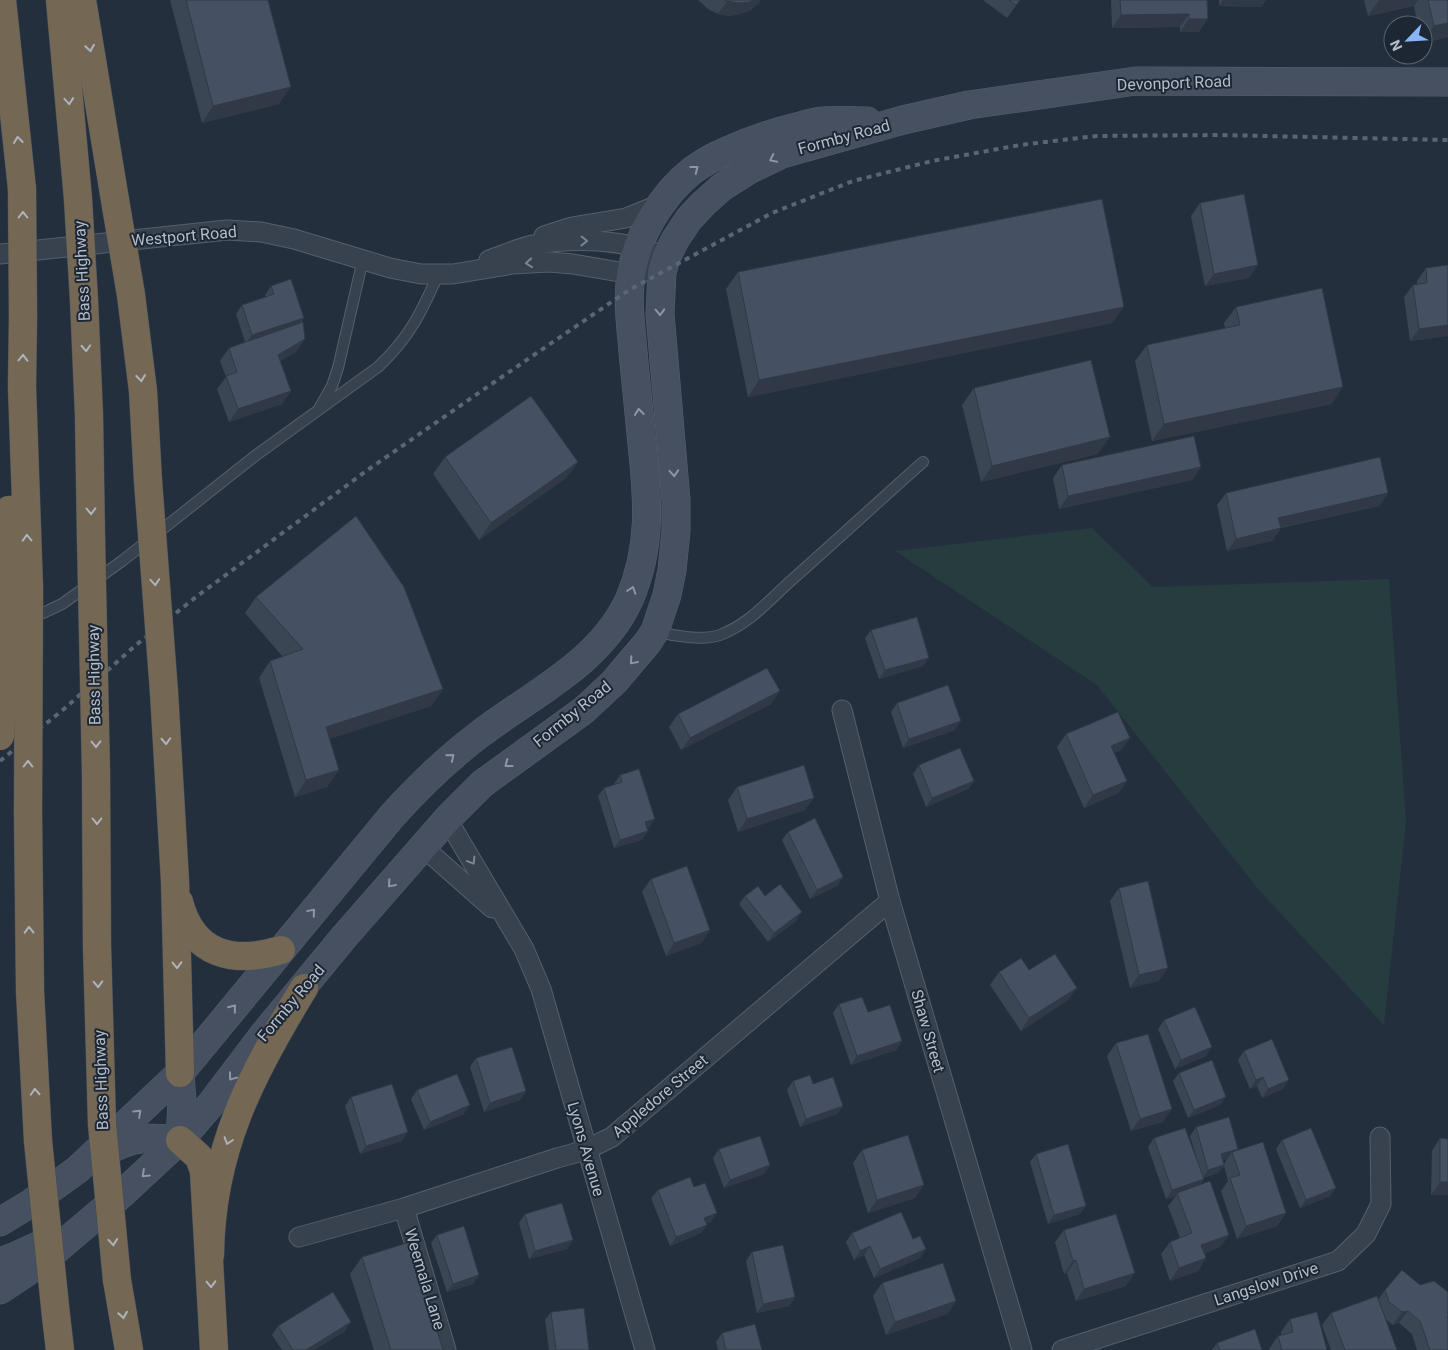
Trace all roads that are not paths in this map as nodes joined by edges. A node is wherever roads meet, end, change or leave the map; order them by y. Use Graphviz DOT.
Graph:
graph roads {
  1 [pos="2,0"];
  2 [pos="60,0"];
  3 [pos="82,0"];
  4 [pos="1448,82"];
  5 [pos="903,120"];
  6 [pos="661,204"];
  7 [pos="639,247"];
  8 [pos="513,251"];
  9 [pos="0,254"];
  10 [pos="363,259"];
  11 [pos="666,260"];
  12 [pos="631,274"];
  13 [pos="445,275"];
  14 [pos="315,414"];
  15 [pos="923,462"];
  16 [pos="18,592"];
  17 [pos="621,615"];
  18 [pos="655,631"];
  19 [pos="0,633"];
  20 [pos="842,710"];
  21 [pos="0,736"];
  22 [pos="425,781"];
  23 [pos="392,816"];
  24 [pos="447,819"];
  25 [pos="423,847"];
  26 [pos="175,881"];
  27 [pos="890,901"];
  28 [pos="524,949"];
  29 [pos="281,950"];
  30 [pos="304,988"];
  31 [pos="180,1073"];
  32 [pos="1380,1137"];
  33 [pos="180,1140"];
  34 [pos="586,1150"];
  35 [pos="78,1170"];
  36 [pos="404,1208"];
  37 [pos="0,1222"];
  38 [pos="87,1224"];
  39 [pos="299,1237"];
  40 [pos="210,1255"];
  41 [pos="0,1262"];
  42 [pos="0,1290"];
  43 [pos="60,1350"];
  44 [pos="129,1350"];
  45 [pos="214,1350"];
  46 [pos="446,1350"];
  47 [pos="645,1350"];
  48 [pos="1022,1350"];
  49 [pos="1062,1350"];
  16 -- 1 [label="highway, one-way, bridge"];
  2 -- 44 [label="highway, Bass Highway, one-way, bridge"];
  3 -- 26 [label="highway, one-way, bridge"];
  4 -- 5 [label="main road, Devonport Road"];
  6 -- 5 [label="main road, Formby Road, one-way"];
  5 -- 11 [label="main road, Formby Road, one-way"];
  6 -- 7 [label="main road, Formby Road"];
  6 -- 8 [label="street, Westport Road"];
  8 -- 7 [label="street, Westport Road, one-way"];
  7 -- 11 [label="street, Westport Road"];
  7 -- 12 [label="main road, Formby Road"];
  8 -- 13 [label="street, Westport Road"];
  9 -- 10 [label="street, Westport Road"];
  10 -- 13 [label="street, Westport Road"];
  10 -- 14 [label="lane"];
  11 -- 12 [label="street"];
  11 -- 18 [label="main road, Formby Road, one-way"];
  12 -- 13 [label="street, Westport Road, one-way"];
  17 -- 12 [label="main road, Formby Road, one-way"];
  13 -- 14 [label="lane"];
  14 -- 19 [label="lane"];
  15 -- 18 [label="lane"];
  16 -- 21 [label="highway, bridge"];
  43 -- 16 [label="highway, one-way, bridge"];
  17 -- 18 [label="main road"];
  22 -- 17 [label="main road, Formby Road, one-way"];
  18 -- 24 [label="main road, Formby Road, one-way"];
  20 -- 27 [label="street, Shaw Street"];
  22 -- 23 [label="main road, Formby Road"];
  22 -- 24 [label="main road"];
  23 -- 25 [label="main road"];
  29 -- 23 [label="main road, Formby Road, one-way"];
  24 -- 25 [label="main road, Formby Road"];
  24 -- 28 [label="street, Lyons Avenue, one-way"];
  25 -- 28 [label="street, Lyons Avenue"];
  25 -- 30 [label="main road, Formby Road, one-way"];
  26 -- 29 [label="highway"];
  26 -- 31 [label="highway, one-way"];
  27 -- 34 [label="street, Appledore Street"];
  27 -- 48 [label="street, Shaw Street"];
  28 -- 34 [label="street, Lyons Avenue"];
  31 -- 29 [label="main road, Formby Road, one-way"];
  30 -- 33 [label="main road, Formby Road, one-way"];
  30 -- 40 [label="highway, one-way"];
  31 -- 33 [label="main road"];
  35 -- 31 [label="main road, Formby Road, one-way"];
  32 -- 49 [label="street, Langslow Drive"];
  33 -- 35 [label="main road"];
  33 -- 38 [label="main road, Formby Road, one-way"];
  33 -- 40 [label="highway"];
  34 -- 36 [label="street, Appledore Street"];
  34 -- 47 [label="street, Lyons Avenue"];
  35 -- 37 [label="main road, Formby Road"];
  36 -- 39 [label="street, Appledore Street"];
  36 -- 46 [label="street, Weemala Lane"];
  38 -- 41 [label="main road"];
  38 -- 42 [label="main road, Formby Road"];
  40 -- 45 [label="highway, one-way"];
}
